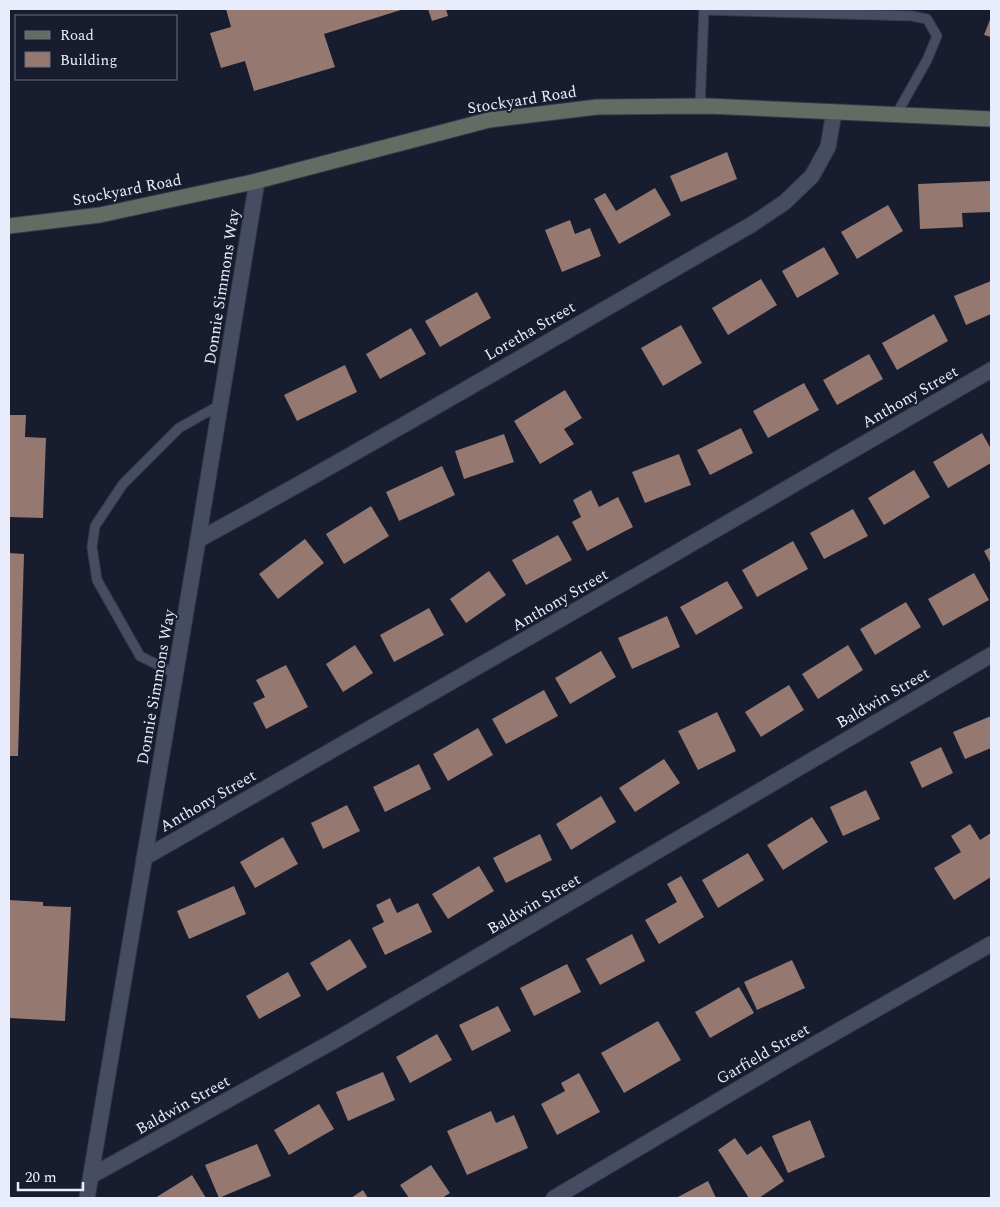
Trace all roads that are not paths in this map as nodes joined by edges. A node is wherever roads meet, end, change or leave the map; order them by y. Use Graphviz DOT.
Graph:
graph roads {
  1 [pos="704,9"];
  2 [pos="700,106"];
  3 [pos="834,112"];
  4 [pos="896,115"];
  5 [pos="991,119"];
  6 [pos="257,181"];
  7 [pos="9,226"];
  8 [pos="991,370"];
  9 [pos="220,405"];
  10 [pos="198,540"];
  11 [pos="991,655"];
  12 [pos="176,674"];
  13 [pos="144,858"];
  14 [pos="991,944"];
  15 [pos="91,1176"];
  16 [pos="87,1198"];
  17 [pos="554,1198"];
  1 -- 2 [label="lane"];
  1 -- 4 [label="lane"];
  2 -- 3 [label="street, Stockyard Road"];
  2 -- 6 [label="street, Stockyard Road"];
  3 -- 4 [label="street, Stockyard Road"];
  3 -- 10 [label="street, Loretha Street"];
  4 -- 5 [label="street, Stockyard Road"];
  6 -- 7 [label="street, Stockyard Road"];
  6 -- 9 [label="street, Donnie Simmons Way"];
  8 -- 13 [label="street, Anthony Street"];
  9 -- 10 [label="street, Donnie Simmons Way"];
  9 -- 12 [label="lane"];
  10 -- 12 [label="street, Donnie Simmons Way"];
  11 -- 15 [label="street, Baldwin Street"];
  12 -- 13 [label="street, Donnie Simmons Way"];
  13 -- 15 [label="street, Donnie Simmons Way"];
  14 -- 17 [label="street, Garfield Street"];
  15 -- 16 [label="street, Donnie Simmons Way"];
}
